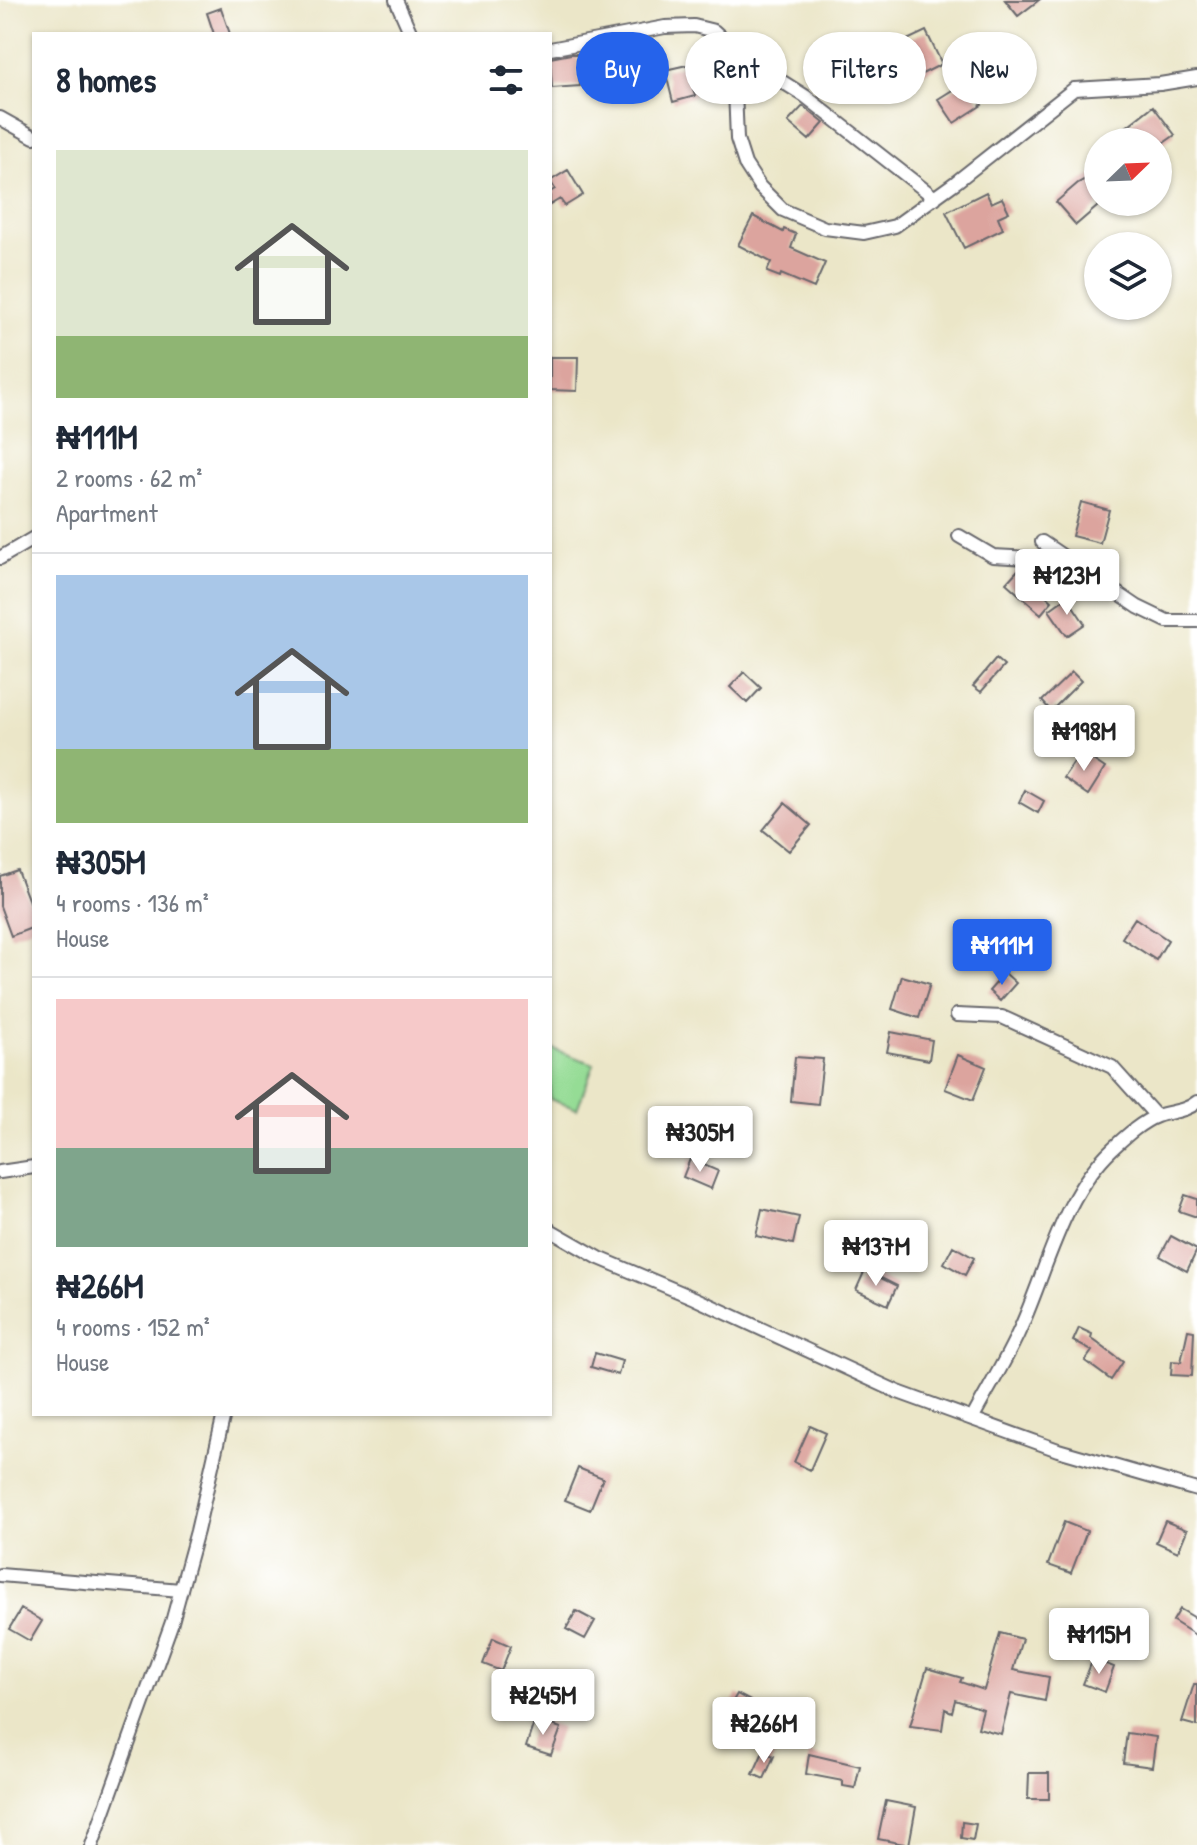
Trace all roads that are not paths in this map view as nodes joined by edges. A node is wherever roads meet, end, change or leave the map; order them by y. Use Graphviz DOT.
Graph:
graph roads {
  1 [pos="396,0"];
  2 [pos="410,32"];
  3 [pos="715,32"];
  4 [pos="552,49"];
  5 [pos="1197,78"];
  6 [pos="787,85"];
  7 [pos="734,104"];
  8 [pos="0,118"];
  9 [pos="32,136"];
  10 [pos="935,198"];
  11 [pos="959,536"];
  12 [pos="32,539"];
  13 [pos="1042,542"];
  14 [pos="0,558"];
  15 [pos="1069,561"];
  16 [pos="1197,621"];
  17 [pos="957,1015"];
  18 [pos="1197,1102"];
  19 [pos="1156,1116"];
  20 [pos="32,1167"];
  21 [pos="0,1172"];
  22 [pos="552,1231"];
  23 [pos="224,1416"];
  24 [pos="972,1419"];
  25 [pos="1197,1490"];
  26 [pos="0,1575"];
  27 [pos="181,1590"];
  28 [pos="92,1845"];
  1 -- 2 [label="street"];
  3 -- 4 [label="street"];
  5 -- 10 [label="street"];
  6 -- 10 [label="street"];
  7 -- 10 [label="street"];
  8 -- 9 [label="street"];
  11 -- 15 [label="street"];
  12 -- 14 [label="street"];
  13 -- 15 [label="street"];
  15 -- 16 [label="street"];
  17 -- 19 [label="street"];
  18 -- 19 [label="street"];
  19 -- 24 [label="street"];
  20 -- 21 [label="street"];
  22 -- 24 [label="street"];
  23 -- 27 [label="street"];
  24 -- 25 [label="street"];
  26 -- 27 [label="street"];
  27 -- 28 [label="street"];
}
